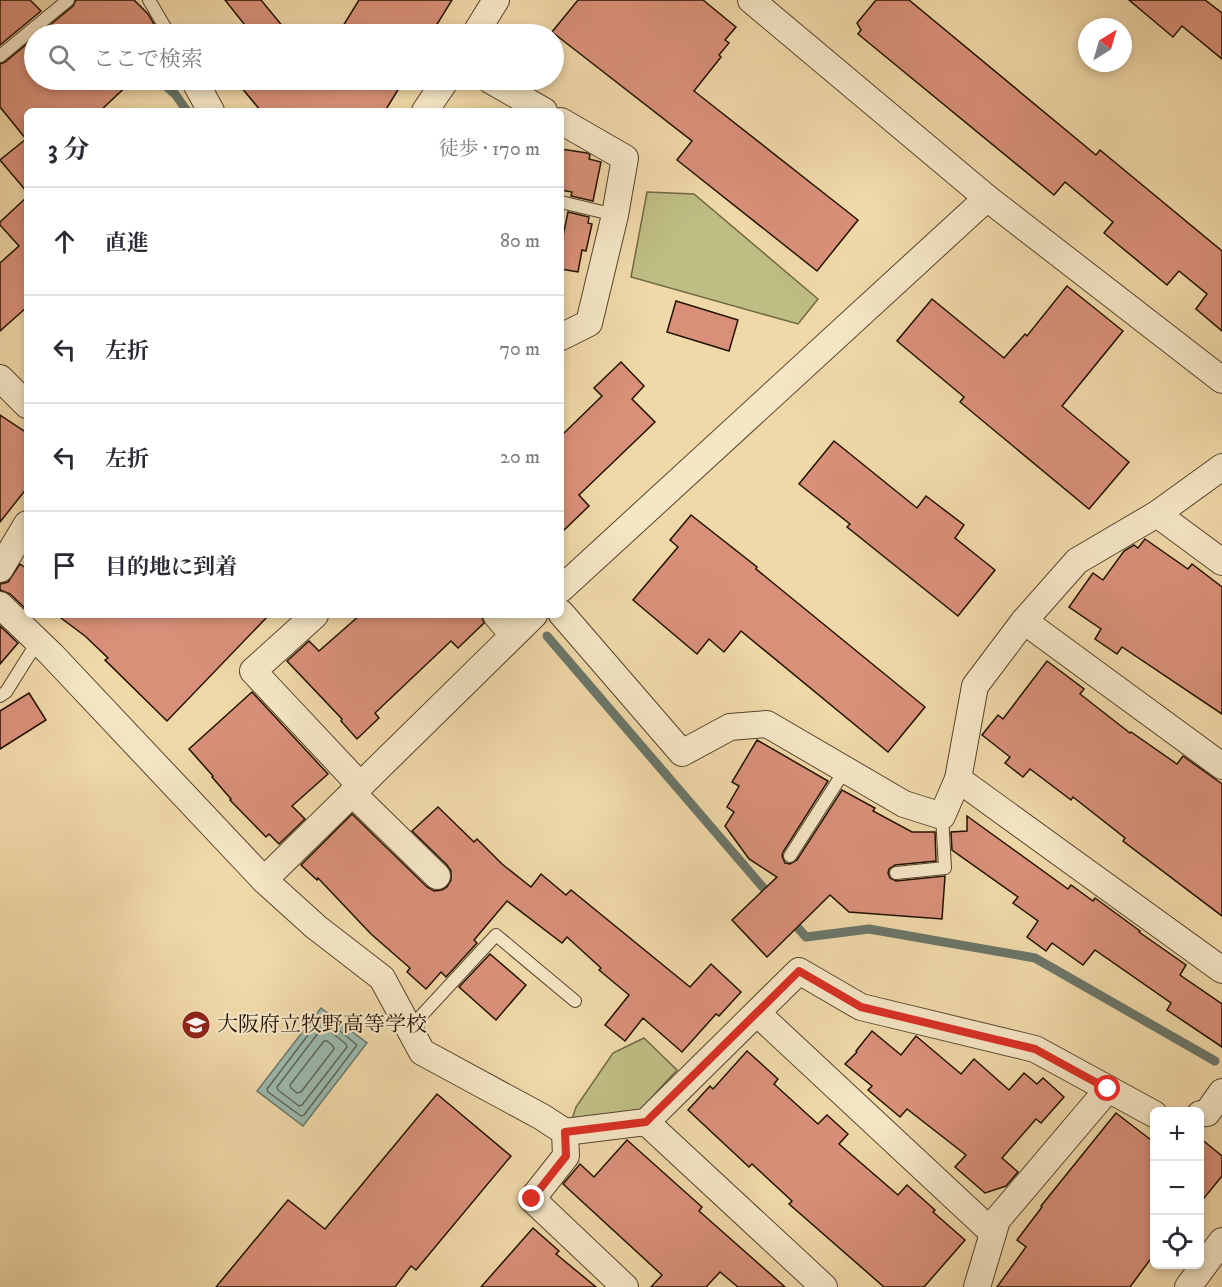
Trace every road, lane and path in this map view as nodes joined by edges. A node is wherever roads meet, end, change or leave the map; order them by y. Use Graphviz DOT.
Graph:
graph roads {
  1 [pos="68,0"];
  2 [pos="149,0"];
  3 [pos="496,0"];
  4 [pos="751,0"];
  5 [pos="39,24"];
  6 [pos="163,24"];
  7 [pos="481,24"];
  8 [pos="24,36"];
  9 [pos="0,56"];
  10 [pos="199,90"];
  11 [pos="439,90"];
  12 [pos="507,90"];
  13 [pos="209,108"];
  14 [pos="427,108"];
  15 [pos="539,108"];
  16 [pos="564,123"];
  17 [pos="987,198"];
  18 [pos="564,203"];
  19 [pos="615,215"];
  20 [pos="564,336"];
  21 [pos="0,378"];
  22 [pos="1222,380"];
  23 [pos="24,402"];
  24 [pos="1222,467"];
  25 [pos="1157,514"];
  26 [pos="24,529"];
  27 [pos="1222,562"];
  28 [pos="0,568"];
  29 [pos="564,586"];
  30 [pos="0,605"];
  31 [pos="564,616"];
  32 [pos="312,618"];
  33 [pos="499,618"];
  34 [pos="531,618"];
  35 [pos="1024,621"];
  36 [pos="513,635"];
  37 [pos="38,641"];
  38 [pos="0,696"];
  39 [pos="1222,766"];
  40 [pos="845,770"];
  41 [pos="958,779"];
  42 [pos="356,789"];
  43 [pos="942,816"];
  44 [pos="790,856"];
  45 [pos="896,873"];
  46 [pos="437,876"];
  47 [pos="264,880"];
  48 [pos="1222,970"];
  49 [pos="575,1001"];
  50 [pos="757,1013"];
  51 [pos="409,1029"];
  52 [pos="1108,1089"];
  53 [pos="1222,1092"];
  54 [pos="1150,1111"];
  55 [pos="1210,1118"];
  56 [pos="646,1122"];
  57 [pos="565,1132"];
  58 [pos="993,1233"];
  59 [pos="1222,1241"];
  60 [pos="625,1287"];
  61 [pos="824,1287"];
  62 [pos="977,1287"];
  63 [pos="1188,1287"];
  1 -- 5 [label="lane"];
  2 -- 6 [label="lane"];
  3 -- 7 [label="street"];
  4 -- 17 [label="street"];
  8 -- 9 [label="lane"];
  10 -- 13 [label="street"];
  11 -- 14 [label="street"];
  12 -- 15 [label="street"];
  16 -- 19 [label="street"];
  17 -- 22 [label="street"];
  17 -- 29 [label="street"];
  18 -- 19 [label="lane"];
  19 -- 20 [label="street"];
  21 -- 23 [label="street"];
  24 -- 25 [label="street"];
  25 -- 27 [label="street"];
  25 -- 35 [label="street"];
  26 -- 28 [label="street"];
  30 -- 37 [label="street"];
  31 -- 40 [label="street"];
  32 -- 42 [label="street"];
  33 -- 36 [label="street"];
  34 -- 36 [label="street"];
  35 -- 39 [label="street"];
  35 -- 41 [label="street"];
  36 -- 42 [label="street"];
  37 -- 38 [label="lane"];
  37 -- 47 [label="street"];
  40 -- 43 [label="street"];
  40 -- 44 [label="lane"];
  41 -- 43 [label="street"];
  41 -- 48 [label="street"];
  42 -- 46 [label="street"];
  42 -- 47 [label="street"];
  43 -- 45 [label="lane"];
  47 -- 51 [label="street"];
  49 -- 51 [label="lane"];
  50 -- 52 [label="street"];
  50 -- 56 [label="street"];
  50 -- 58 [label="street"];
  51 -- 57 [label="street"];
  52 -- 54 [label="street"];
  52 -- 58 [label="street"];
  53 -- 55 [label="street"];
  56 -- 57 [label="street"];
  56 -- 61 [label="street"];
  57 -- 60 [label="street"];
  58 -- 62 [label="street"];
  59 -- 63 [label="street"];
}
